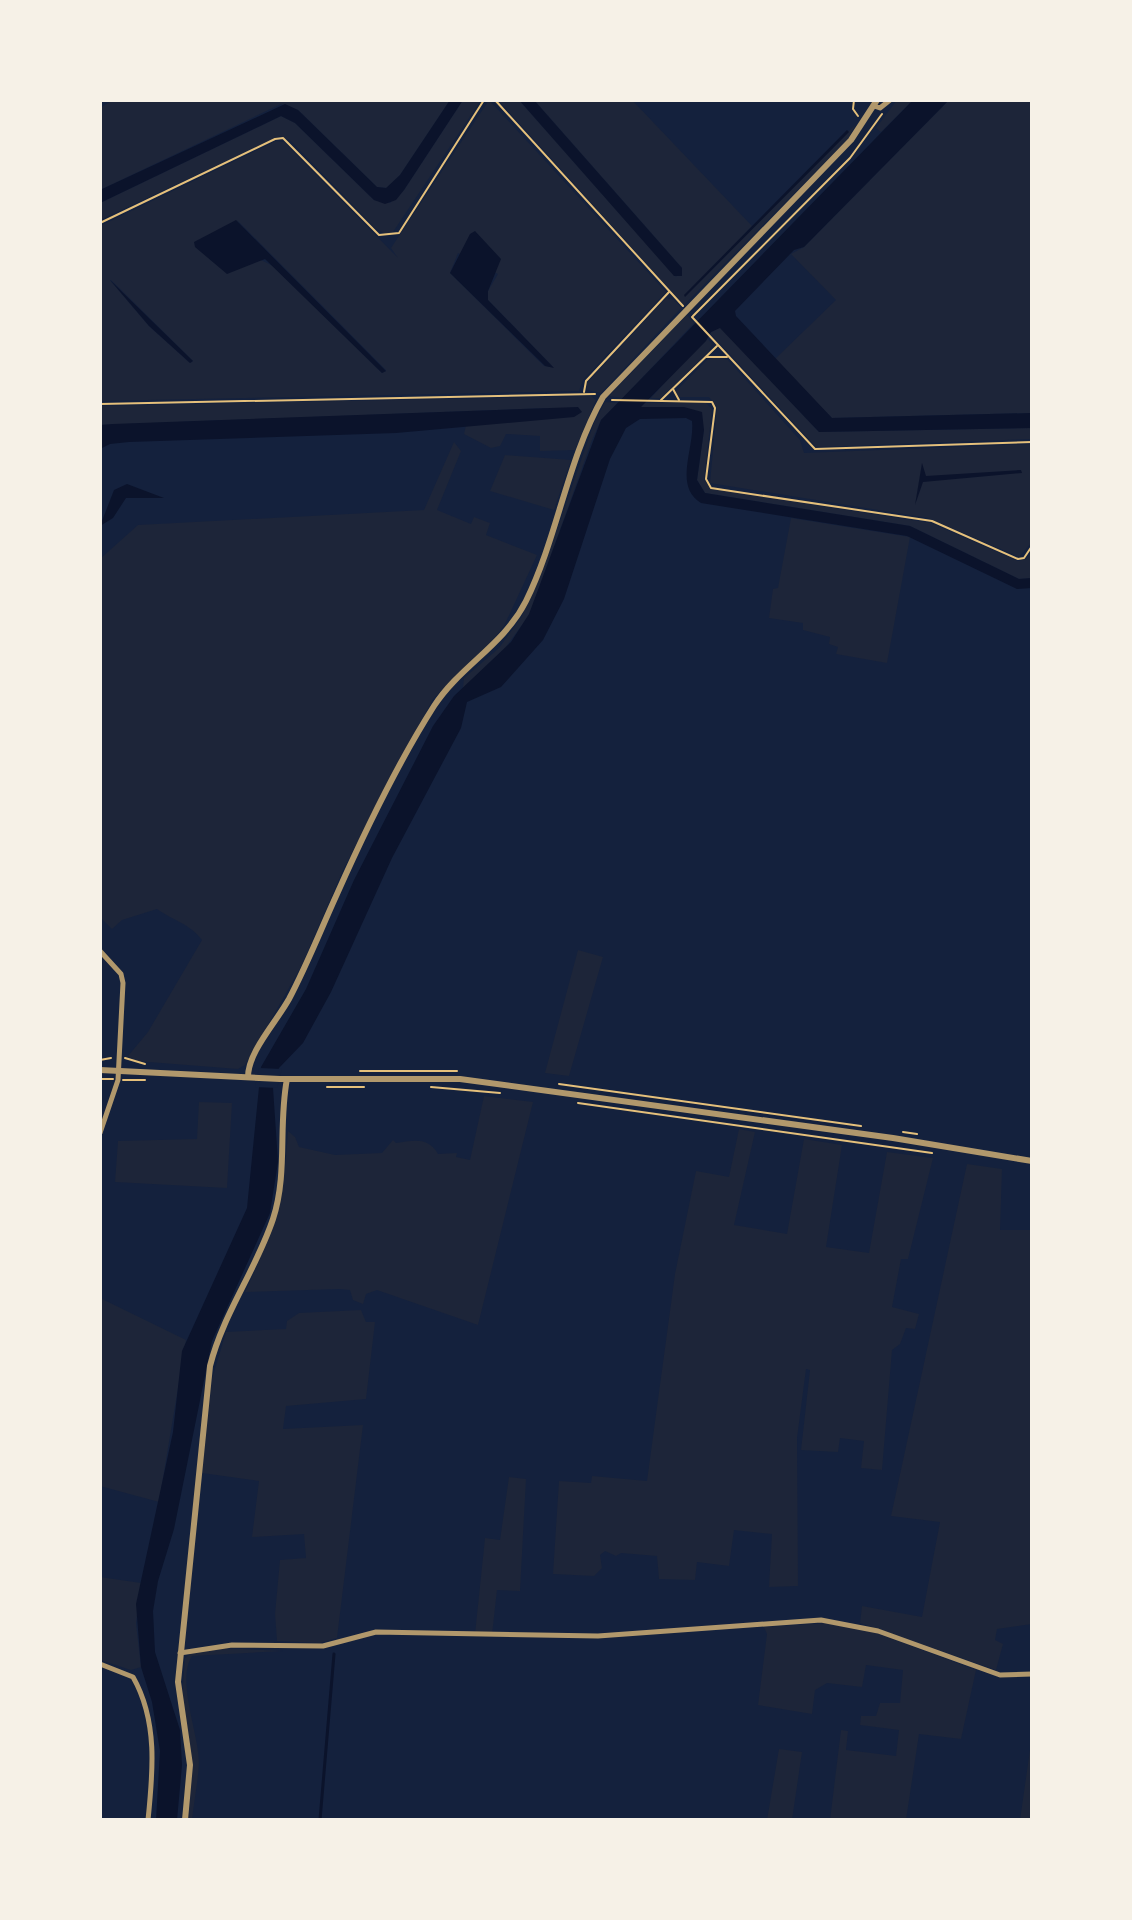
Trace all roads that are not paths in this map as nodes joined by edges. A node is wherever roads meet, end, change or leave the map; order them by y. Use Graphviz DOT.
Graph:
graph roads {
  1 [pos="890,100"];
  2 [pos="875,103"];
  3 [pos="100,951"];
  4 [pos="100,1070"];
  5 [pos="119,1071"];
  6 [pos="248,1077"];
  7 [pos="283,1079"];
  8 [pos="100,1133"];
  9 [pos="1032,1161"];
  10 [pos="180,1653"];
  11 [pos="100,1664"];
  12 [pos="1032,1674"];
  13 [pos="148,1820"];
  14 [pos="185,1820"];
  1 -- 2 [label="street"];
  2 -- 6 [label="street"];
  3 -- 5 [label="street"];
  4 -- 5 [label="street"];
  5 -- 6 [label="street"];
  5 -- 8 [label="street"];
  6 -- 7 [label="street"];
  7 -- 9 [label="street"];
  7 -- 10 [label="street"];
  10 -- 12 [label="street"];
  10 -- 14 [label="street"];
  11 -- 13 [label="street"];
}
